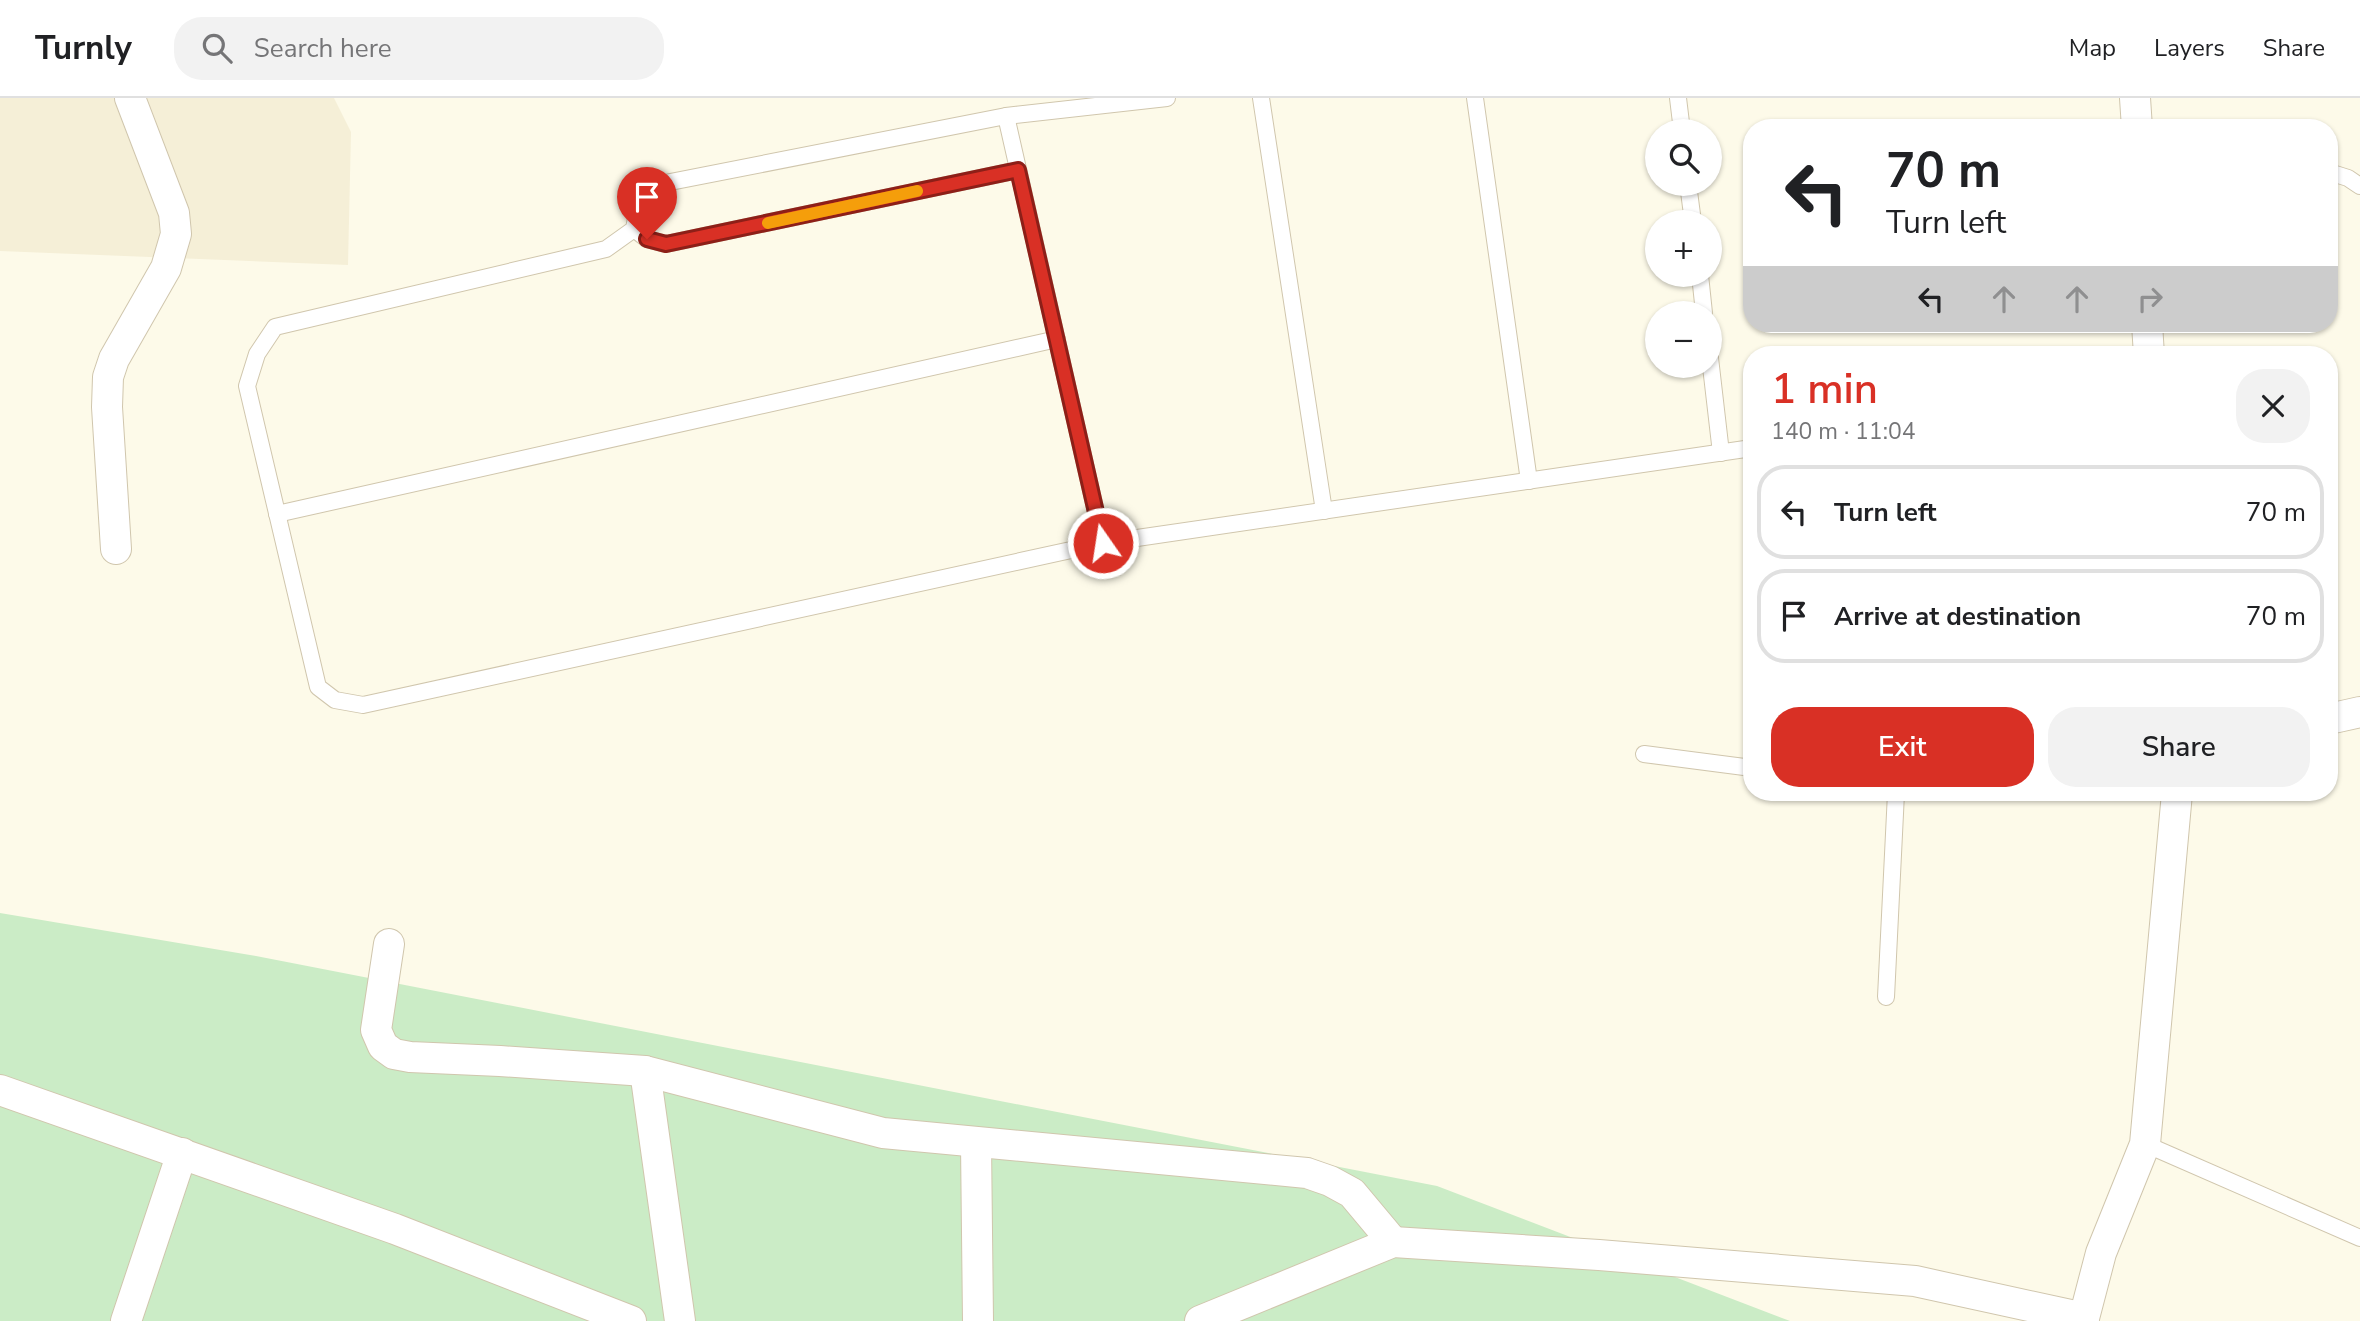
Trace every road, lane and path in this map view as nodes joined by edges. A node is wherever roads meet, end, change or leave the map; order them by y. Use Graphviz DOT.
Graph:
graph roads {
  1 [pos="130,98"];
  2 [pos="1167,98"];
  3 [pos="1261,98"];
  4 [pos="1475,98"];
  5 [pos="1678,98"];
  6 [pos="2134,98"];
  7 [pos="1006,116"];
  8 [pos="1681,119"];
  9 [pos="2136,119"];
  10 [pos="1018,170"];
  11 [pos="2338,175"];
  12 [pos="2360,186"];
  13 [pos="634,229"];
  14 [pos="1057,339"];
  15 [pos="1712,378"];
  16 [pos="1743,450"];
  17 [pos="1721,453"];
  18 [pos="1529,481"];
  19 [pos="1324,510"];
  20 [pos="277,514"];
  21 [pos="1103,543"];
  22 [pos="116,549"];
  23 [pos="2360,712"];
  24 [pos="2338,717"];
  25 [pos="1644,754"];
  26 [pos="1743,767"];
  27 [pos="1896,801"];
  28 [pos="2176,801"];
  29 [pos="389,943"];
  30 [pos="1886,997"];
  31 [pos="645,1071"];
  32 [pos="0,1090"];
  33 [pos="976,1143"];
  34 [pos="2145,1143"];
  35 [pos="182,1153"];
  36 [pos="2360,1238"];
  37 [pos="1393,1242"];
  38 [pos="2085,1319"];
  39 [pos="126,1321"];
  40 [pos="631,1321"];
  41 [pos="680,1321"];
  42 [pos="978,1321"];
  43 [pos="1200,1321"];
  1 -- 22 [label="street"];
  2 -- 7 [label="lane"];
  3 -- 19 [label="lane"];
  4 -- 18 [label="lane"];
  5 -- 8 [label="lane"];
  6 -- 9 [label="street"];
  7 -- 10 [label="lane"];
  7 -- 13 [label="lane"];
  10 -- 13 [label="lane"];
  10 -- 14 [label="lane"];
  11 -- 12 [label="lane"];
  13 -- 20 [label="lane"];
  14 -- 20 [label="lane"];
  14 -- 21 [label="lane"];
  15 -- 17 [label="lane"];
  16 -- 17 [label="lane"];
  17 -- 18 [label="lane"];
  18 -- 19 [label="lane"];
  19 -- 21 [label="lane"];
  20 -- 21 [label="lane"];
  23 -- 24 [label="street"];
  25 -- 26 [label="lane"];
  27 -- 30 [label="lane"];
  28 -- 34 [label="street"];
  29 -- 31 [label="street"];
  31 -- 33 [label="street"];
  31 -- 41 [label="street"];
  32 -- 35 [label="street"];
  33 -- 37 [label="street"];
  33 -- 42 [label="street"];
  34 -- 36 [label="lane"];
  34 -- 38 [label="street"];
  35 -- 39 [label="street"];
  35 -- 40 [label="street"];
  37 -- 38 [label="street"];
  37 -- 43 [label="street"];
}
